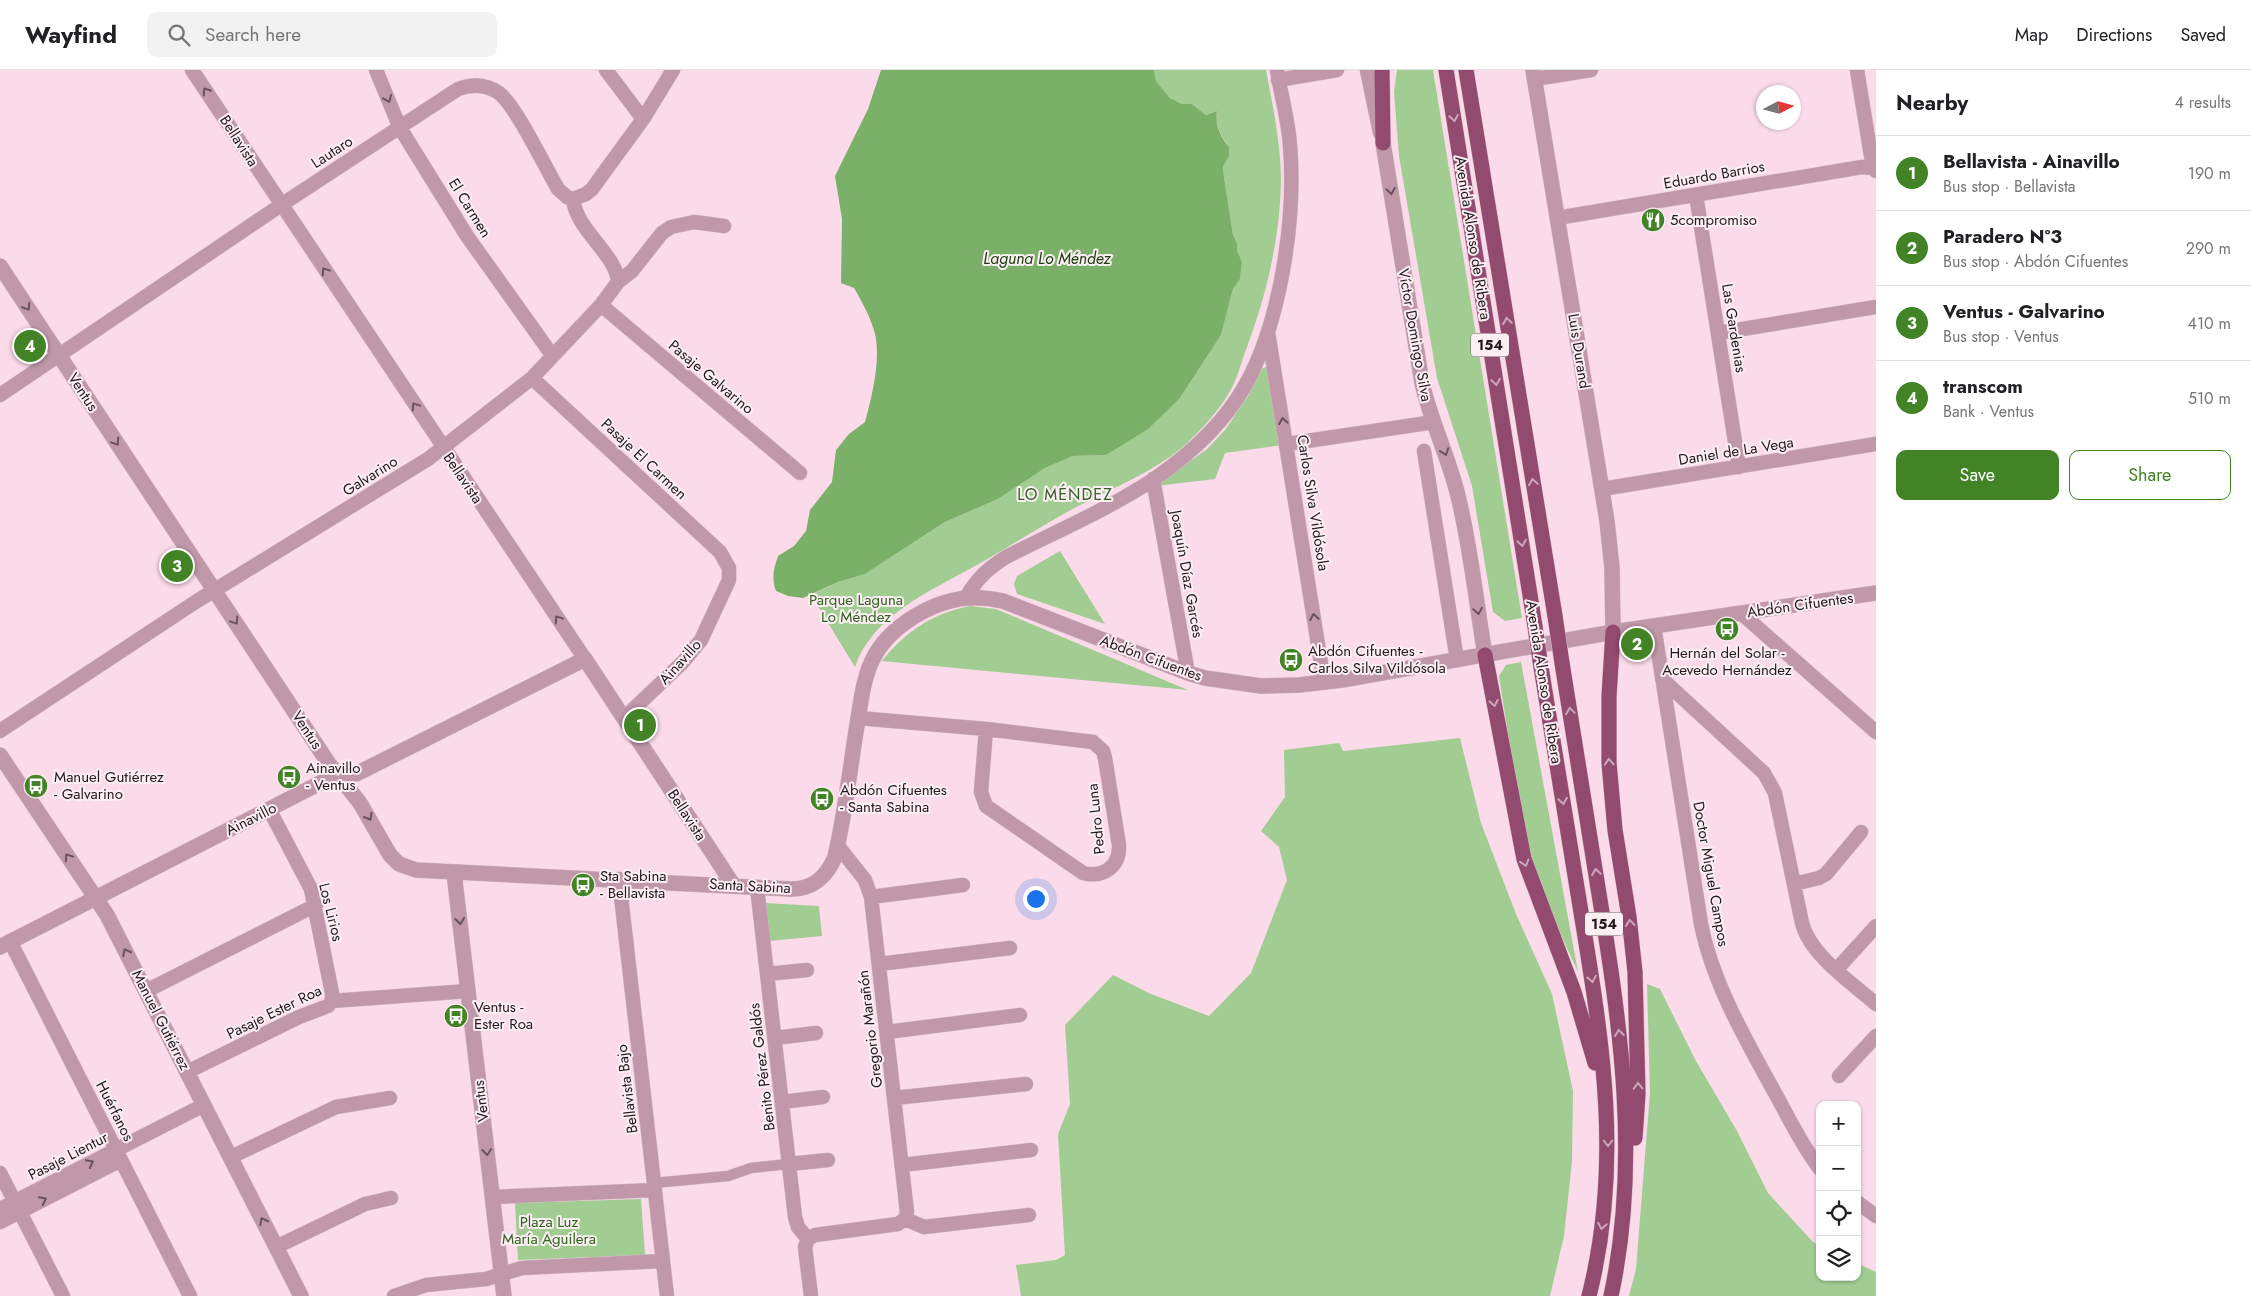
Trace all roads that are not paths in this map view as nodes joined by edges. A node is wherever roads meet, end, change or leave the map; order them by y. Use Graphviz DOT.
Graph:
graph roads {
  1 [pos="192,70"];
  2 [pos="376,70"];
  3 [pos="606,70"];
  4 [pos="673,70"];
  5 [pos="1337,70"];
  6 [pos="1366,70"];
  7 [pos="1382,70"];
  8 [pos="1446,70"];
  9 [pos="1466,70"];
  10 [pos="1591,70"];
  11 [pos="1857,70"];
  12 [pos="1278,75"];
  13 [pos="1534,75"];
  14 [pos="643,119"];
  15 [pos="400,128"];
  16 [pos="1383,143"];
  17 [pos="1875,168"];
  18 [pos="1696,194"];
  19 [pos="573,199"];
  20 [pos="281,205"];
  21 [pos="1557,218"];
  22 [pos="724,226"];
  23 [pos="0,266"];
  24 [pos="618,282"];
  25 [pos="600,305"];
  26 [pos="1876,307"];
  27 [pos="1268,330"];
  28 [pos="1718,333"];
  29 [pos="59,355"];
  30 [pos="552,355"];
  31 [pos="532,378"];
  32 [pos="0,395"];
  33 [pos="1434,422"];
  34 [pos="1287,444"];
  35 [pos="1876,444"];
  36 [pos="442,447"];
  37 [pos="1424,451"];
  38 [pos="1739,467"];
  39 [pos="800,473"];
  40 [pos="1153,479"];
  41 [pos="1602,489"];
  42 [pos="729,568"];
  43 [pos="215,590"];
  44 [pos="1876,593"];
  45 [pos="966,597"];
  46 [pos="1741,613"];
  47 [pos="1654,626"];
  48 [pos="1613,632"];
  49 [pos="1485,655"];
  50 [pos="585,659"];
  51 [pos="1457,660"];
  52 [pos="1188,674"];
  53 [pos="1662,679"];
  54 [pos="1324,682"];
  55 [pos="624,718"];
  56 [pos="858,718"];
  57 [pos="986,729"];
  58 [pos="0,732"];
  59 [pos="1876,732"];
  60 [pos="0,755"];
  61 [pos="340,778"];
  62 [pos="269,809"];
  63 [pos="1861,832"];
  64 [pos="838,846"];
  65 [pos="454,873"];
  66 [pos="619,879"];
  67 [pos="1794,884"];
  68 [pos="963,885"];
  69 [pos="734,886"];
  70 [pos="757,887"];
  71 [pos="96,897"];
  72 [pos="871,897"];
  73 [pos="316,905"];
  74 [pos="1876,926"];
  75 [pos="5,944"];
  76 [pos="1010,948"];
  77 [pos="879,964"];
  78 [pos="1837,969"];
  79 [pos="807,970"];
  80 [pos="767,974"];
  81 [pos="146,991"];
  82 [pos="468,991"];
  83 [pos="332,1001"];
  84 [pos="1876,1004"];
  85 [pos="1020,1015"];
  86 [pos="886,1032"];
  87 [pos="816,1033"];
  88 [pos="1876,1036"];
  89 [pos="774,1038"];
  90 [pos="187,1072"];
  91 [pos="1839,1076"];
  92 [pos="1026,1084"];
  93 [pos="823,1097"];
  94 [pos="390,1098"];
  95 [pos="894,1098"];
  96 [pos="782,1102"];
  97 [pos="204,1105"];
  98 [pos="1607,1109"];
  99 [pos="1032,1150"];
  100 [pos="119,1155"];
  101 [pos="231,1157"];
  102 [pos="828,1160"];
  103 [pos="1816,1162"];
  104 [pos="789,1164"];
  105 [pos="902,1165"];
  106 [pos="0,1173"];
  107 [pos="1626,1186"];
  108 [pos="655,1187"];
  109 [pos="492,1197"];
  110 [pos="391,1198"];
  111 [pos="1861,1205"];
  112 [pos="17,1206"];
  113 [pos="0,1209"];
  114 [pos="1029,1215"];
  115 [pos="1876,1216"];
  116 [pos="905,1219"];
  117 [pos="0,1222"];
  118 [pos="808,1239"];
  119 [pos="276,1247"];
  120 [pos="663,1261"];
  121 [pos="501,1274"];
  122 [pos="63,1296"];
  123 [pos="190,1296"];
  124 [pos="301,1296"];
  125 [pos="394,1296"];
  126 [pos="504,1296"];
  127 [pos="667,1296"];
  128 [pos="811,1296"];
  129 [pos="1589,1296"];
  130 [pos="1611,1296"];
  20 -- 1 [label="street, Bellavista, one-way"];
  2 -- 15 [label="street, El Carmen, one-way"];
  3 -- 14 [label="street"];
  4 -- 14 [label="street"];
  5 -- 12 [label="street"];
  6 -- 16 [label="street, Víctor Domingo Silva"];
  7 -- 16 [label="highway"];
  8 -- 98 [label="highway, Avenida Alonso de Ribera / 154, one-way, bridge"];
  107 -- 9 [label="highway, Avenida Alonso de Ribera / 154, one-way, bridge"];
  10 -- 13 [label="street"];
  11 -- 17 [label="street"];
  12 -- 27 [label="street"];
  13 -- 21 [label="street, Luis Durand"];
  14 -- 19 [label="street"];
  15 -- 19 [label="street, Lautaro"];
  15 -- 20 [label="street, Lautaro"];
  15 -- 30 [label="street, El Carmen"];
  16 -- 33 [label="street, Víctor Domingo Silva, one-way"];
  17 -- 18 [label="street, Eduardo Barrios"];
  18 -- 21 [label="street, Eduardo Barrios"];
  18 -- 28 [label="street, Las Gardenias"];
  19 -- 24 [label="street, Lautaro"];
  20 -- 29 [label="street, Lautaro"];
  36 -- 20 [label="street, Bellavista, one-way"];
  21 -- 41 [label="street, Luis Durand"];
  22 -- 24 [label="street, Galvarino"];
  23 -- 29 [label="street, Ventus, one-way"];
  24 -- 25 [label="street, Galvarino"];
  25 -- 30 [label="street, Galvarino"];
  25 -- 39 [label="street, Pasaje Galvarino"];
  26 -- 28 [label="street"];
  34 -- 27 [label="street, Carlos Silva Vildósola, one-way"];
  27 -- 40 [label="street"];
  28 -- 38 [label="street, Las Gardenias"];
  29 -- 32 [label="street, Lautaro"];
  29 -- 43 [label="street, Ventus, one-way"];
  30 -- 31 [label="street, Galvarino"];
  31 -- 36 [label="street, Galvarino"];
  31 -- 42 [label="street, Pasaje El Carmen"];
  33 -- 34 [label="street"];
  33 -- 49 [label="street, Víctor Domingo Silva, one-way"];
  54 -- 34 [label="street, Carlos Silva Vildósola, one-way"];
  35 -- 38 [label="street, Daniel de La Vega"];
  36 -- 43 [label="street, Galvarino"];
  50 -- 36 [label="street, Bellavista, one-way"];
  37 -- 51 [label="street"];
  38 -- 41 [label="street, Daniel de La Vega"];
  40 -- 45 [label="street"];
  40 -- 52 [label="street, Joaquín Díaz Garcés"];
  41 -- 48 [label="street, Luis Durand"];
  42 -- 55 [label="street, Ainavillo"];
  43 -- 58 [label="street, Galvarino"];
  43 -- 61 [label="street, Ventus, one-way"];
  44 -- 46 [label="street, Abdón Cifuentes"];
  45 -- 52 [label="street, Abdón Cifuentes"];
  45 -- 56 [label="street, Santa Sabina"];
  46 -- 47 [label="street, Abdón Cifuentes"];
  46 -- 59 [label="street"];
  47 -- 48 [label="street, Abdón Cifuentes"];
  47 -- 53 [label="street, Doctor Miguel Campos"];
  48 -- 49 [label="street, Abdón Cifuentes"];
  107 -- 48 [label="highway, one-way"];
  49 -- 51 [label="street, Abdón Cifuentes"];
  49 -- 98 [label="highway, one-way"];
  50 -- 55 [label="street, Bellavista"];
  50 -- 61 [label="street, Ainavillo"];
  51 -- 54 [label="street, Abdón Cifuentes"];
  52 -- 54 [label="street, Abdón Cifuentes"];
  53 -- 67 [label="street"];
  53 -- 103 [label="street, Doctor Miguel Campos"];
  55 -- 69 [label="street, Bellavista"];
  56 -- 57 [label="street, Pedro Luna"];
  56 -- 64 [label="street, Santa Sabina"];
  57 -- 57 [label="street, Pedro Luna"];
  71 -- 60 [label="street, Manuel Gutiérrez, one-way"];
  61 -- 62 [label="street, Ainavillo"];
  61 -- 65 [label="street, Ventus, one-way"];
  62 -- 71 [label="street, Ainavillo"];
  62 -- 73 [label="street, Los Lirios"];
  63 -- 67 [label="street"];
  64 -- 70 [label="street, Santa Sabina"];
  64 -- 72 [label="street, Gregorio Marañón"];
  65 -- 66 [label="street, Santa Sabina"];
  65 -- 82 [label="street, Ventus, one-way"];
  66 -- 69 [label="street, Santa Sabina"];
  66 -- 108 [label="street, Bellavista Bajo"];
  67 -- 78 [label="street"];
  68 -- 72 [label="street"];
  69 -- 70 [label="street, Santa Sabina"];
  70 -- 80 [label="street, Benito Pérez Galdós"];
  71 -- 75 [label="street, Ainavillo"];
  81 -- 71 [label="street, Manuel Gutiérrez, one-way"];
  72 -- 77 [label="street, Gregorio Marañón"];
  73 -- 81 [label="street"];
  73 -- 83 [label="street, Los Lirios"];
  74 -- 78 [label="street"];
  75 -- 100 [label="street, Huérfanos"];
  76 -- 77 [label="street"];
  77 -- 86 [label="street, Gregorio Marañón"];
  78 -- 84 [label="street"];
  79 -- 80 [label="street"];
  80 -- 89 [label="street, Benito Pérez Galdós"];
  81 -- 90 [label="street, Manuel Gutiérrez"];
  82 -- 83 [label="street, Pasaje Ester Roa"];
  82 -- 109 [label="street, Ventus, one-way"];
  83 -- 90 [label="street, Pasaje Ester Roa"];
  85 -- 86 [label="street"];
  86 -- 95 [label="street, Gregorio Marañón"];
  87 -- 89 [label="street"];
  88 -- 91 [label="street"];
  89 -- 96 [label="street, Benito Pérez Galdós"];
  90 -- 97 [label="street, Manuel Gutiérrez"];
  92 -- 95 [label="street"];
  93 -- 96 [label="street"];
  94 -- 101 [label="street"];
  95 -- 105 [label="street, Gregorio Marañón"];
  96 -- 104 [label="street, Benito Pérez Galdós"];
  97 -- 100 [label="street, Pasaje Lientur"];
  97 -- 101 [label="street, Manuel Gutiérrez"];
  98 -- 129 [label="highway, Avenida Alonso de Ribera / 154, one-way"];
  99 -- 105 [label="street"];
  112 -- 100 [label="street, Pasaje Lientur, one-way"];
  100 -- 123 [label="street, Huérfanos"];
  119 -- 101 [label="street, Manuel Gutiérrez, one-way"];
  102 -- 104 [label="street"];
  104 -- 108 [label="street"];
  104 -- 118 [label="street, Benito Pérez Galdós"];
  105 -- 116 [label="street, Gregorio Marañón"];
  106 -- 112 [label="street"];
  107 -- 130 [label="highway, Avenida Alonso de Ribera / 154"];
  108 -- 109 [label="street"];
  108 -- 120 [label="street, Bellavista Bajo"];
  109 -- 121 [label="street, Ventus"];
  110 -- 119 [label="street"];
  111 -- 115 [label="street"];
  112 -- 113 [label="street, Pasaje Lientur"];
  112 -- 117 [label="street, Pasaje Lientur"];
  112 -- 122 [label="street"];
  114 -- 116 [label="street"];
  116 -- 118 [label="street"];
  118 -- 128 [label="street"];
  119 -- 124 [label="street, Manuel Gutiérrez"];
  120 -- 121 [label="street"];
  120 -- 127 [label="street, Bellavista Bajo"];
  121 -- 125 [label="street"];
  121 -- 126 [label="street, Ventus"];
}
